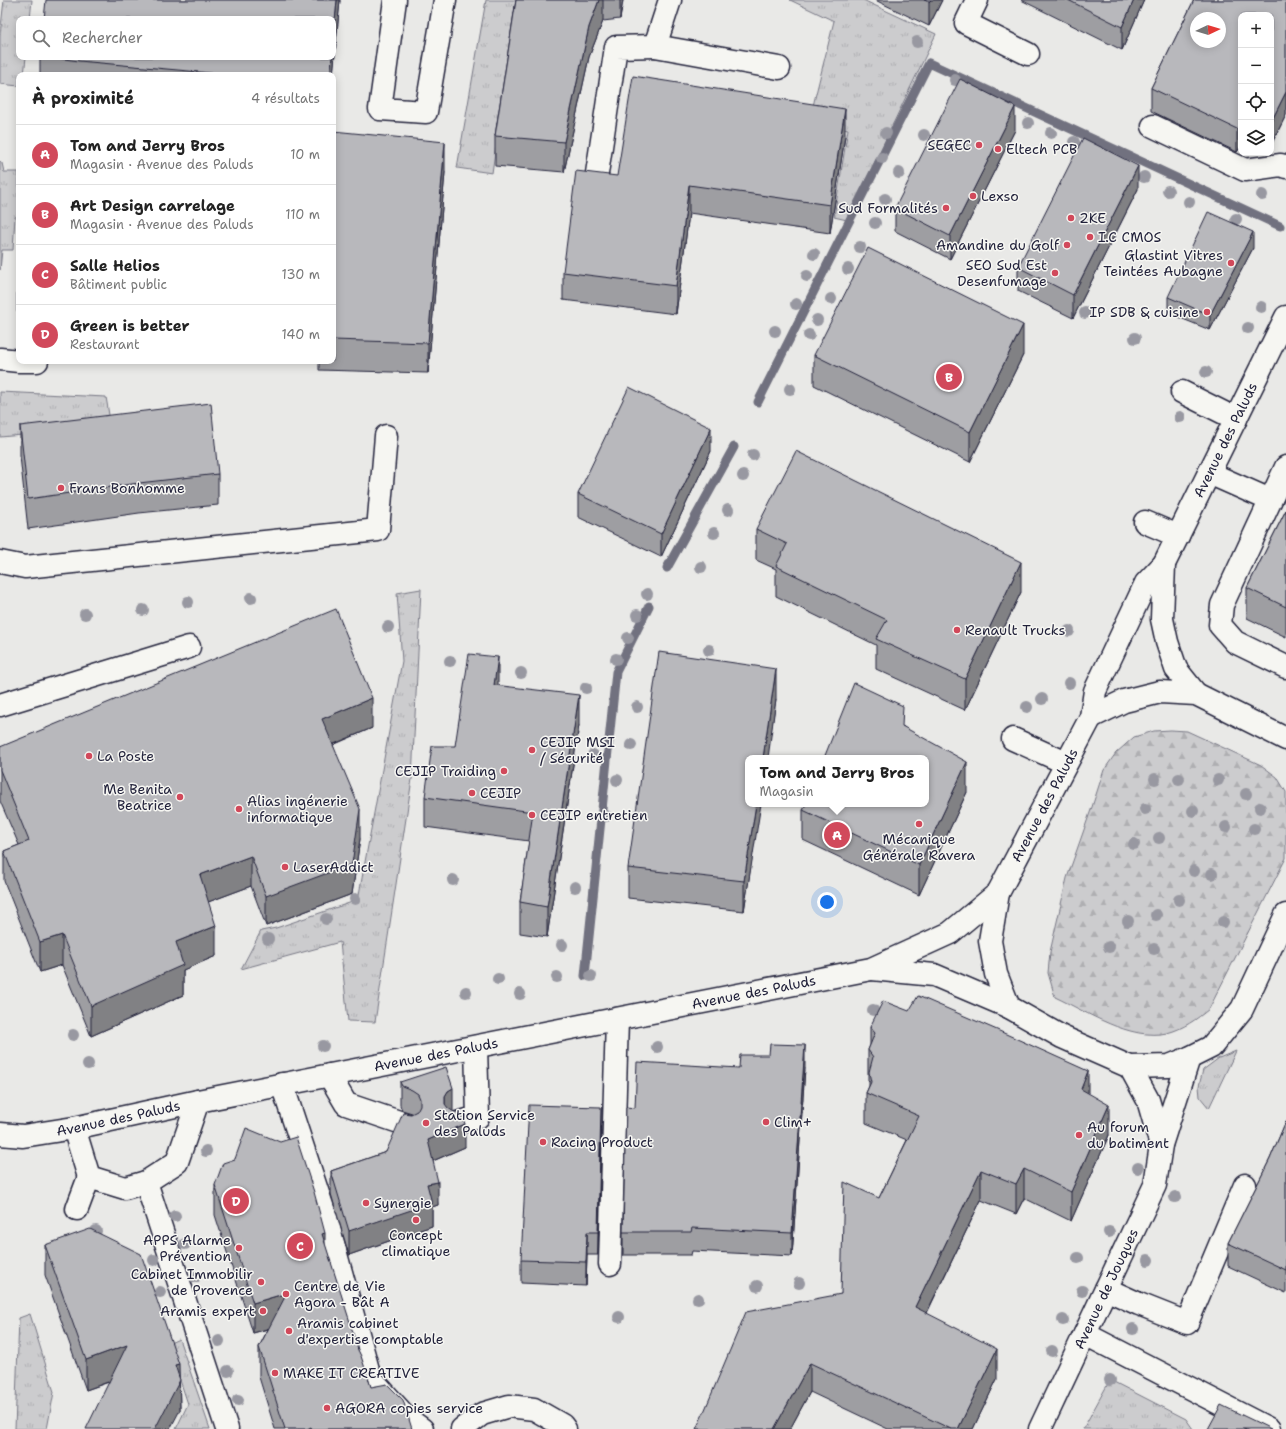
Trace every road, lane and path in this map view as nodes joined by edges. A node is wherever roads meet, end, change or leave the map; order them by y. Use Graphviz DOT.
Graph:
graph roads {
  1 [pos="395,0"];
  2 [pos="445,0"];
  3 [pos="670,0"];
  4 [pos="976,0"];
  5 [pos="655,46"];
  6 [pos="1028,54"];
  7 [pos="779,68"];
  8 [pos="1153,126"];
  9 [pos="1286,167"];
  10 [pos="596,180"];
  11 [pos="1286,317"];
  12 [pos="0,359"];
  13 [pos="16,361"];
  14 [pos="1182,392"];
  15 [pos="1236,419"];
  16 [pos="386,436"];
  17 [pos="1286,467"];
  18 [pos="1209,473"];
  19 [pos="1270,500"];
  20 [pos="1145,522"];
  21 [pos="1178,536"];
  22 [pos="0,562"];
  23 [pos="1164,564"];
  24 [pos="189,647"];
  25 [pos="1286,667"];
  26 [pos="1196,694"];
  27 [pos="0,704"];
  28 [pos="1091,717"];
  29 [pos="1286,738"];
  30 [pos="1012,739"];
  31 [pos="1066,762"];
  32 [pos="998,893"];
  33 [pos="1286,915"];
  34 [pos="871,969"];
  35 [pos="1009,1007"];
  36 [pos="617,1019"];
  37 [pos="476,1047"];
  38 [pos="1190,1058"];
  39 [pos="1130,1067"];
  40 [pos="329,1075"];
  41 [pos="282,1084"];
  42 [pos="198,1101"];
  43 [pos="457,1123"];
  44 [pos="408,1125"];
  45 [pos="74,1128"];
  46 [pos="0,1134"];
  47 [pos="1161,1145"];
  48 [pos="89,1177"];
  49 [pos="146,1182"];
  50 [pos="1245,1185"];
  51 [pos="77,1209"];
  52 [pos="610,1264"];
  53 [pos="1106,1289"];
  54 [pos="1085,1334"];
  55 [pos="227,1429"];
  56 [pos="422,1429"];
  57 [pos="462,1429"];
  58 [pos="565,1429"];
  59 [pos="1040,1429"];
  60 [pos="1269,1429"];
  1 -- 2 [label="street"];
  3 -- 5 [label="street"];
  4 -- 6 [label="street"];
  5 -- 7 [label="street"];
  5 -- 10 [label="street"];
  8 -- 9 [label="street"];
  11 -- 15 [label="street, Avenue des Paluds"];
  12 -- 13 [label="street"];
  14 -- 15 [label="street"];
  15 -- 18 [label="street, Avenue des Paluds"];
  16 -- 22 [label="street"];
  17 -- 19 [label="street"];
  18 -- 19 [label="street"];
  18 -- 21 [label="street, Avenue des Paluds"];
  19 -- 25 [label="street"];
  20 -- 21 [label="street"];
  21 -- 23 [label="street, Avenue des Paluds"];
  23 -- 26 [label="street, Avenue des Paluds"];
  23 -- 28 [label="street, Avenue des Paluds"];
  24 -- 27 [label="street"];
  26 -- 28 [label="street, Avenue des Paluds"];
  26 -- 29 [label="street, Avenue des Paluds"];
  28 -- 31 [label="street, Avenue des Paluds"];
  30 -- 31 [label="street"];
  31 -- 32 [label="street, Avenue des Paluds"];
  32 -- 34 [label="street, Avenue des Paluds"];
  32 -- 35 [label="street, Avenue des Paluds"];
  33 -- 38 [label="street"];
  34 -- 35 [label="street, Avenue des Paluds"];
  34 -- 36 [label="street, Avenue des Paluds"];
  35 -- 39 [label="street, Avenue des Paluds"];
  36 -- 37 [label="street, Avenue des Paluds"];
  36 -- 52 [label="street"];
  37 -- 40 [label="street, Avenue des Paluds"];
  37 -- 43 [label="street"];
  38 -- 39 [label="street, Avenue des Paluds"];
  38 -- 47 [label="street, Avenue de Jouques"];
  39 -- 47 [label="street, Avenue de Jouques"];
  40 -- 41 [label="street, Avenue des Paluds"];
  40 -- 44 [label="street"];
  41 -- 42 [label="street, Avenue des Paluds"];
  41 -- 56 [label="street"];
  42 -- 45 [label="street, Avenue des Paluds"];
  42 -- 49 [label="street"];
  45 -- 46 [label="street, Avenue des Paluds"];
  45 -- 48 [label="street"];
  47 -- 53 [label="street, Avenue de Jouques"];
  48 -- 49 [label="street"];
  48 -- 51 [label="street"];
  49 -- 55 [label="street"];
  50 -- 53 [label="street"];
  53 -- 54 [label="street, Avenue de Jouques"];
  54 -- 59 [label="street, Avenue de Jouques"];
  54 -- 60 [label="street"];
  57 -- 58 [label="street"];
}
